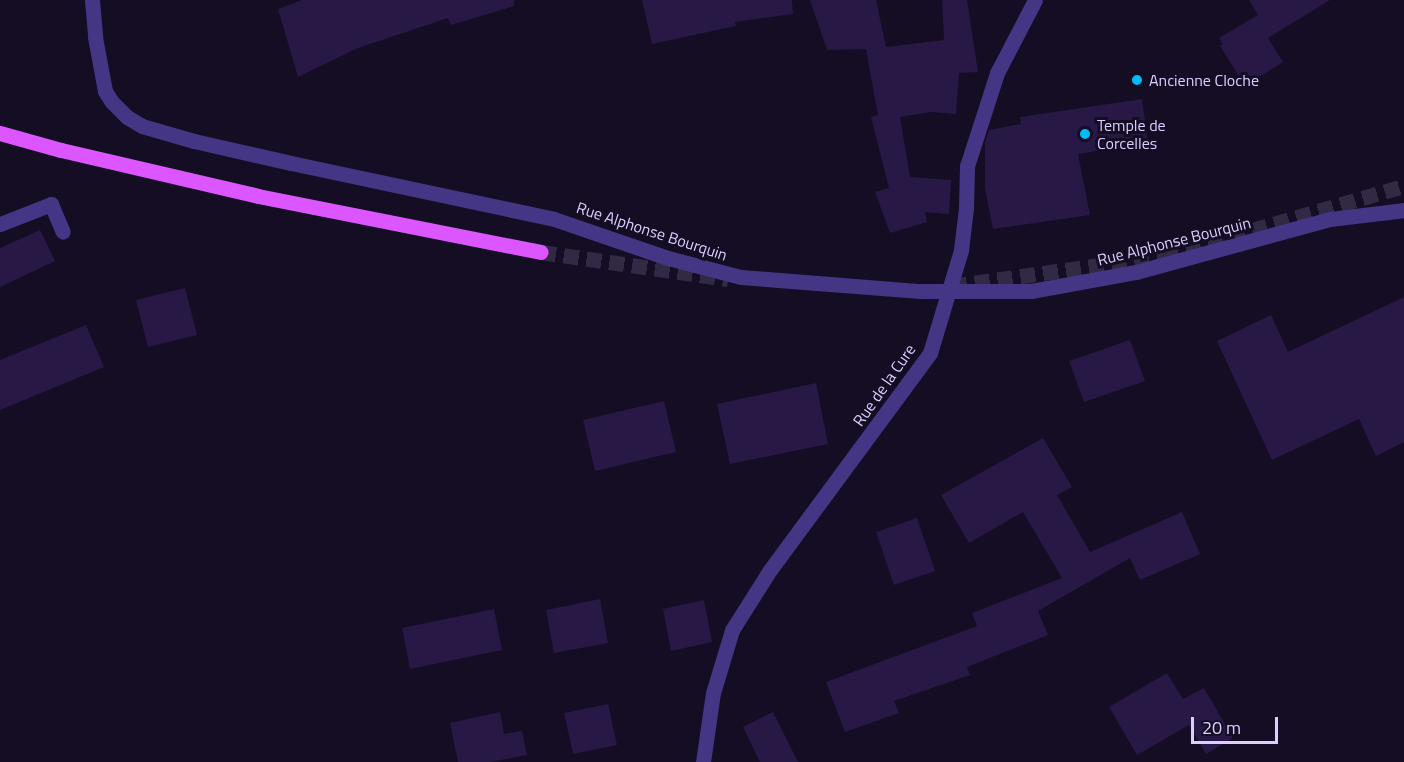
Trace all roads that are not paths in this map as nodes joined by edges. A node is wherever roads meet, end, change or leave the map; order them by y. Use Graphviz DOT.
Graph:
graph roads {
  1 [pos="92,0"];
  2 [pos="1035,0"];
  3 [pos="0,133"];
  4 [pos="1404,210"];
  5 [pos="0,224"];
  6 [pos="63,232"];
  7 [pos="541,252"];
  8 [pos="950,292"];
  9 [pos="703,762"];
  1 -- 8 [label="street, Rue Alphonse Bourquin"];
  2 -- 8 [label="street, Rue de la Cure"];
  3 -- 7 [label="main road"];
  4 -- 8 [label="street, Rue Alphonse Bourquin"];
  5 -- 6 [label="street"];
  8 -- 9 [label="street, Rue de la Cure"];
}
